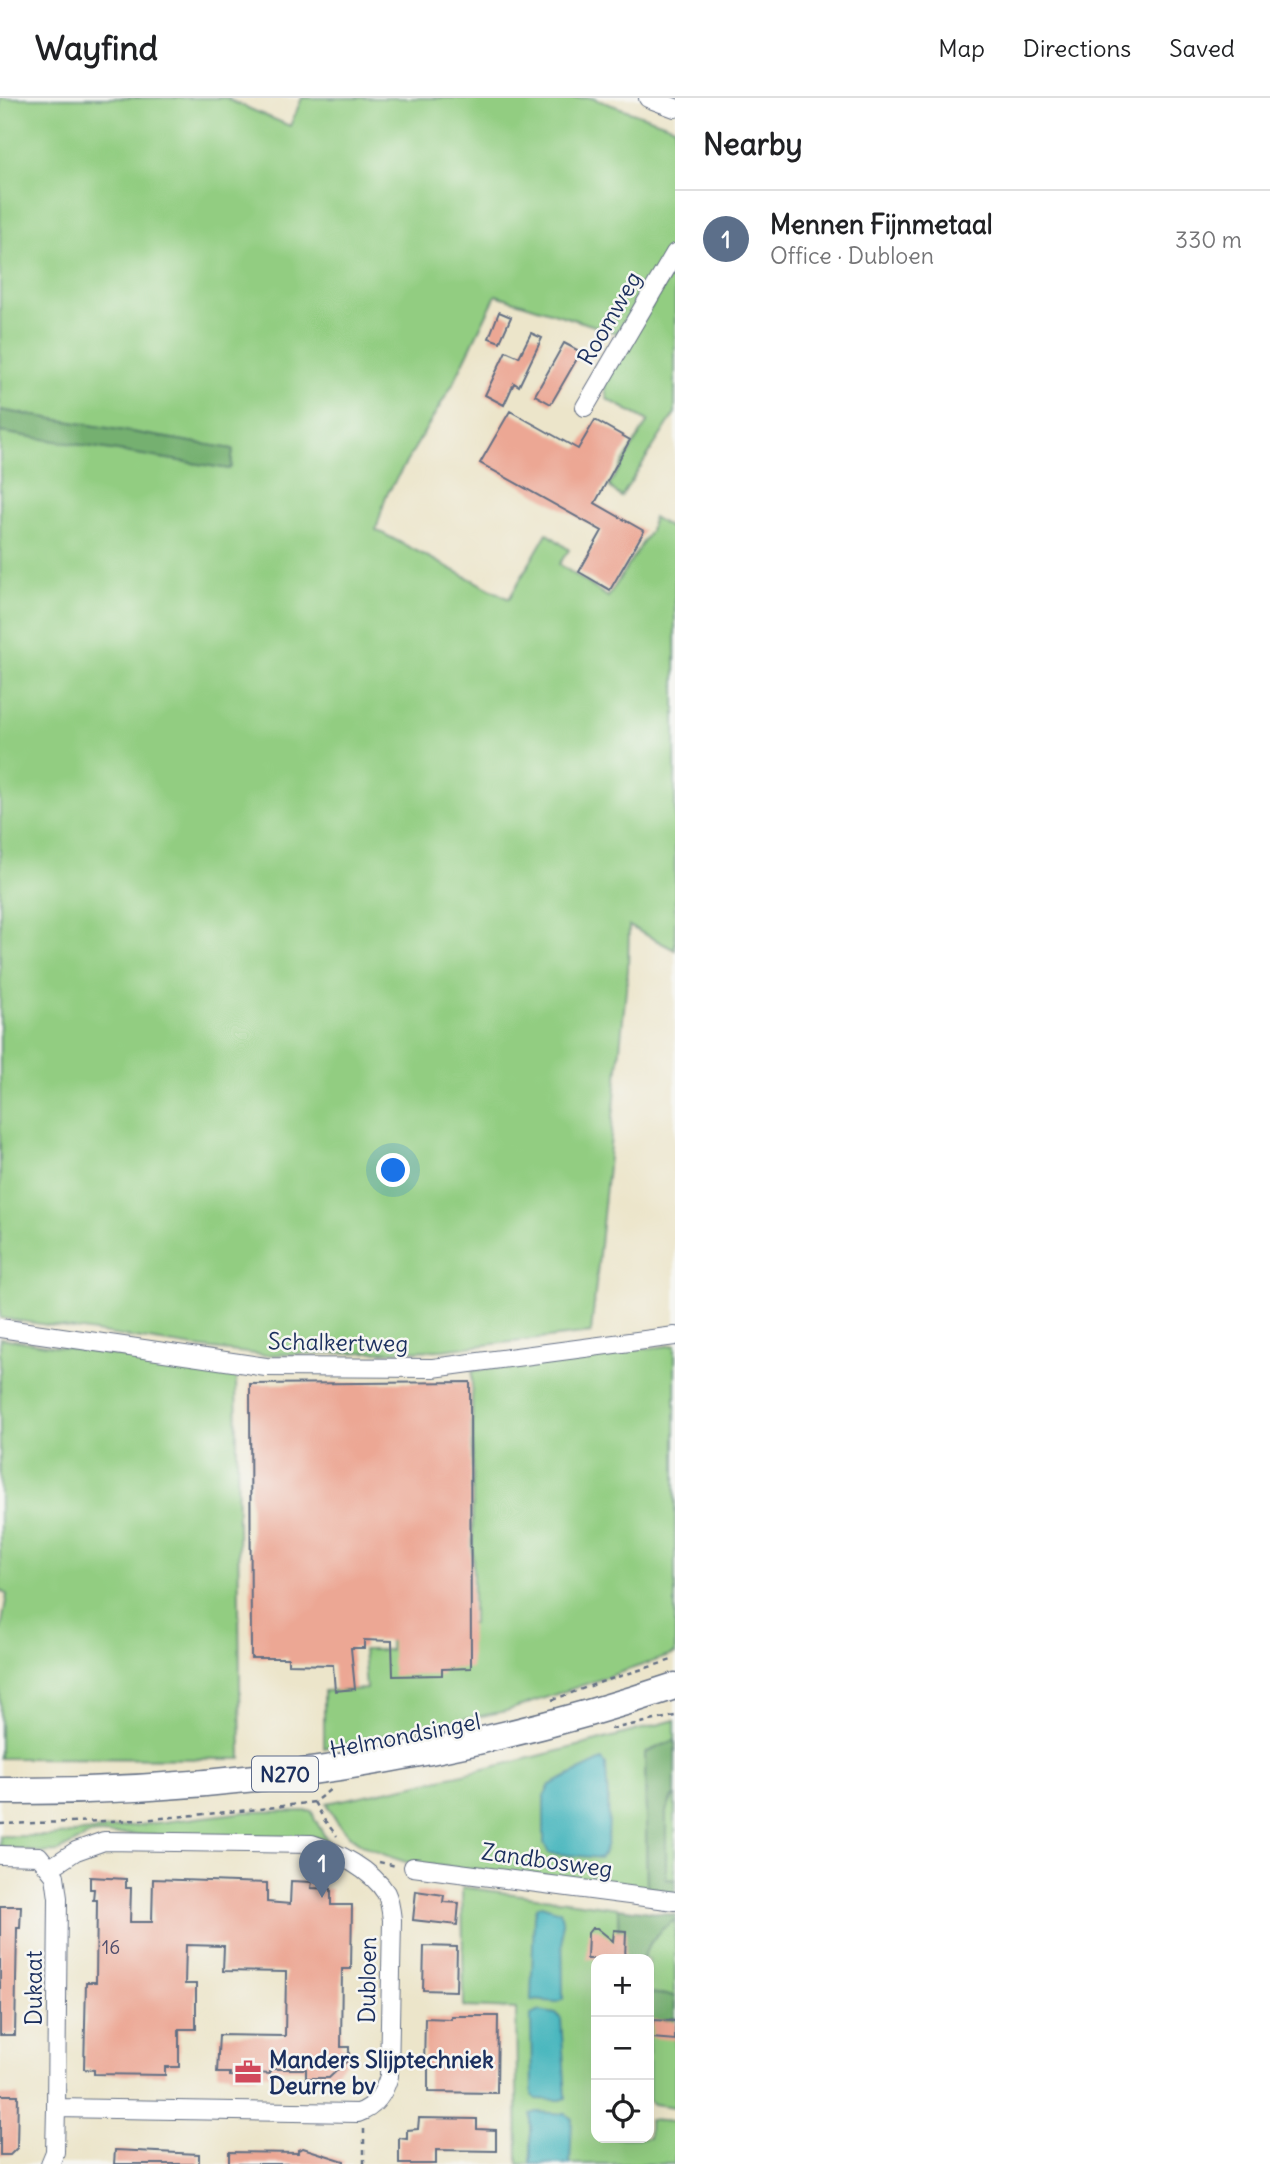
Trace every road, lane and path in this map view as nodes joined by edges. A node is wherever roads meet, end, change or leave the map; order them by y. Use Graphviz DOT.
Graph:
graph roads {
  1 [pos="648,98"];
  2 [pos="675,108"];
  3 [pos="675,254"];
  4 [pos="585,407"];
  5 [pos="0,1328"];
  6 [pos="675,1336"];
  7 [pos="675,1659"];
  8 [pos="675,1686"];
  9 [pos="552,1700"];
  10 [pos="0,1791"];
  11 [pos="0,1824"];
  12 [pos="338,1837"];
  13 [pos="0,1855"];
  14 [pos="371,1857"];
  15 [pos="413,1867"];
  16 [pos="50,1868"];
  17 [pos="675,1902"];
  18 [pos="56,2108"];
  19 [pos="358,2113"];
  20 [pos="50,2164"];
  21 [pos="363,2164"];
  1 -- 2 [label="street"];
  3 -- 4 [label="street, Roomweg"];
  5 -- 6 [label="street, Schalkertweg"];
  7 -- 9 [label="path"];
  8 -- 10 [label="main road, Helmondsingel / N270"];
  11 -- 12 [label="path"];
  13 -- 16 [label="street"];
  14 -- 15 [label="path"];
  15 -- 17 [label="street, Zandbosweg"];
  16 -- 18 [label="street, Dukaat"];
  16 -- 19 [label="street, Dubloen"];
  18 -- 19 [label="street"];
  18 -- 20 [label="street, Dukaat"];
  19 -- 21 [label="path"];
}
